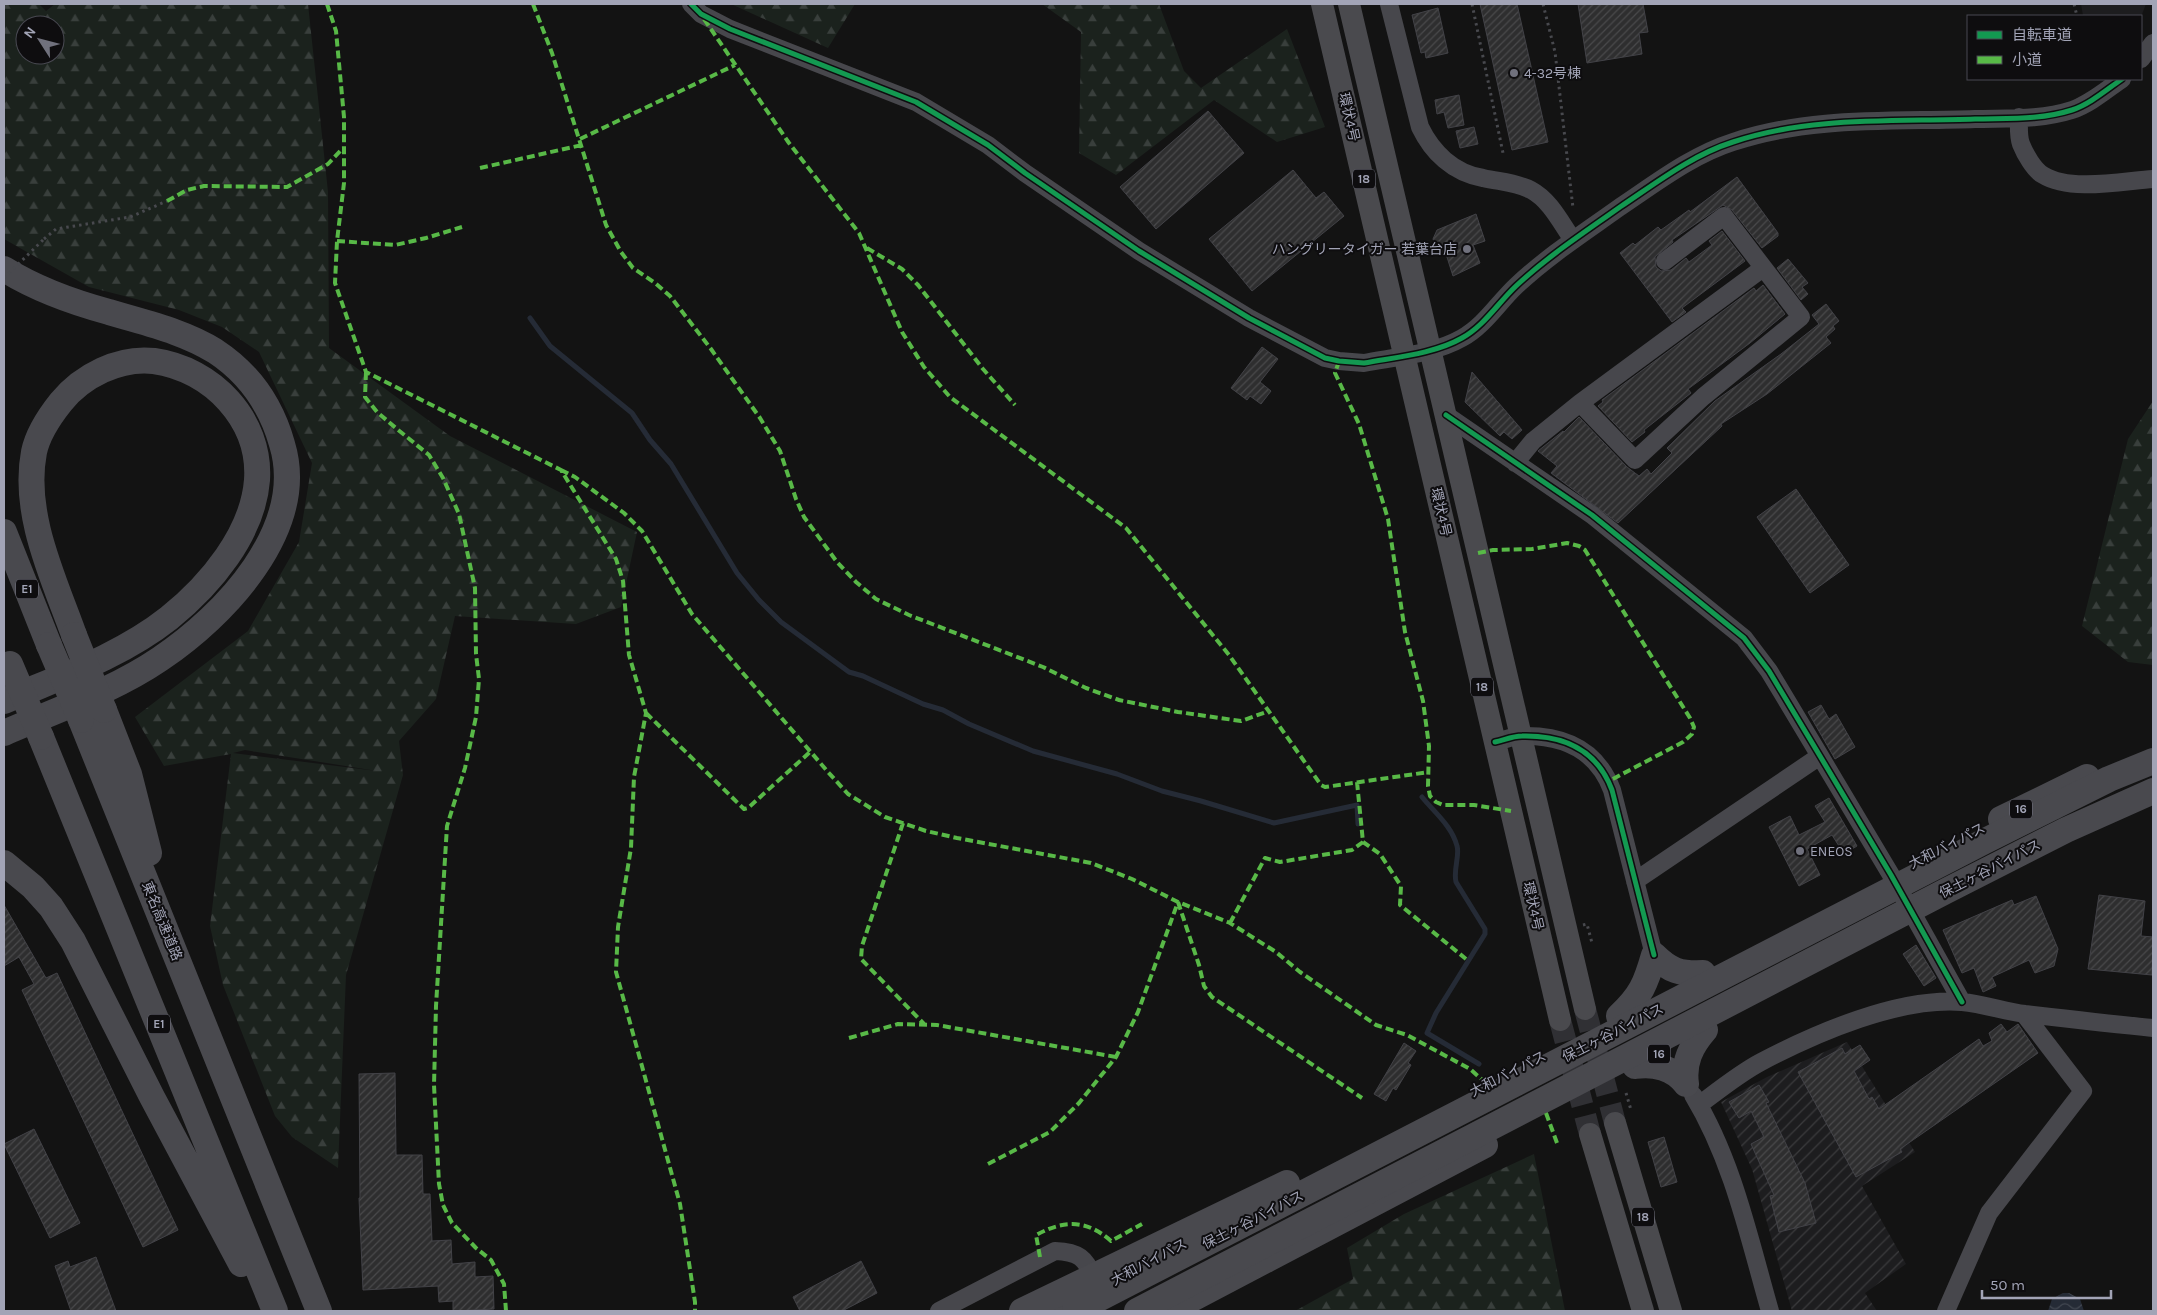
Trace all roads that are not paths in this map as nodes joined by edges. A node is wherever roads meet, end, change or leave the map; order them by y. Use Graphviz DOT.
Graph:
graph roads {
  1 [pos="692,4"];
  2 [pos="1322,4"];
  3 [pos="1349,4"];
  4 [pos="1389,4"];
  5 [pos="2153,43"];
  6 [pos="2142,58"];
  7 [pos="2120,80"];
  8 [pos="2019,118"];
  9 [pos="2153,179"];
  10 [pos="1573,240"];
  11 [pos="1665,261"];
  12 [pos="1763,268"];
  13 [pos="4,269"];
  14 [pos="1430,349"];
  15 [pos="1405,355"];
  16 [pos="1580,403"];
  17 [pos="1446,415"];
  18 [pos="1515,462"];
  19 [pos="242,530"];
  20 [pos="4,532"];
  21 [pos="6,666"];
  22 [pos="4,701"];
  23 [pos="92,715"];
  24 [pos="4,733"];
  25 [pos="1521,736"];
  26 [pos="1495,742"];
  27 [pos="2153,749"];
  28 [pos="1820,756"];
  29 [pos="2153,761"];
  30 [pos="2153,791"];
  31 [pos="2153,803"];
  32 [pos="4,864"];
  33 [pos="1892,875"];
  34 [pos="1635,882"];
  35 [pos="1917,919"];
  36 [pos="1654,955"];
  37 [pos="1700,982"];
  38 [pos="1962,1002"];
  39 [pos="1585,1009"];
  40 [pos="2024,1014"];
  41 [pos="1619,1016"];
  42 [pos="1560,1020"];
  43 [pos="2153,1028"];
  44 [pos="1705,1030"];
  45 [pos="1635,1066"];
  46 [pos="1693,1094"];
  47 [pos="1615,1123"];
  48 [pos="1590,1134"];
  49 [pos="1100,1287"];
  50 [pos="266,1311"];
  51 [pos="275,1311"];
  52 [pos="319,1311"];
  53 [pos="939,1311"];
  54 [pos="1022,1311"];
  55 [pos="1053,1311"];
  56 [pos="1075,1311"];
  57 [pos="1137,1311"];
  58 [pos="1169,1311"];
  59 [pos="1643,1311"];
  60 [pos="1672,1311"];
  61 [pos="1770,1311"];
  62 [pos="1946,1311"];
  1 -- 15 [label="street"];
  2 -- 15 [label="main road, 環状4号 / 18"];
  3 -- 14 [label="main road, 環状4号 / 18"];
  4 -- 10 [label="street"];
  5 -- 6 [label="street"];
  7 -- 8 [label="street"];
  8 -- 9 [label="street"];
  8 -- 10 [label="street"];
  10 -- 14 [label="street"];
  11 -- 12 [label="street"];
  12 -- 16 [label="street"];
  12 -- 16 [label="street"];
  13 -- 24 [label="highway"];
  14 -- 15 [label="street"];
  14 -- 17 [label="main road, 環状4号 / 18"];
  15 -- 26 [label="main road, 環状4号 / 18"];
  16 -- 18 [label="street"];
  17 -- 18 [label="street"];
  17 -- 25 [label="main road, 環状4号 / 18"];
  18 -- 28 [label="street"];
  19 -- 21 [label="highway"];
  19 -- 22 [label="highway"];
  19 -- 23 [label="highway, bridge"];
  20 -- 23 [label="highway, 東名高速道路 / E1, bridge"];
  21 -- 51 [label="highway, E1, bridge"];
  23 -- 52 [label="highway, 東名高速道路 / E1"];
  25 -- 26 [label="street"];
  25 -- 34 [label="street"];
  25 -- 39 [label="main road, 環状4号 / 18"];
  26 -- 42 [label="main road, 環状4号 / 18"];
  27 -- 33 [label="highway, 大和バイパス / 16"];
  28 -- 33 [label="street"];
  28 -- 34 [label="street"];
  29 -- 37 [label="highway, 保土ヶ谷バイパス / 16, bridge"];
  30 -- 57 [label="highway, 保土ヶ谷バイパス / 16, bridge"];
  31 -- 35 [label="highway, 16"];
  32 -- 50 [label="highway"];
  33 -- 35 [label="street"];
  33 -- 37 [label="highway, 大和バイパス / 16"];
  34 -- 36 [label="street"];
  35 -- 38 [label="street"];
  35 -- 44 [label="highway, 16"];
  36 -- 37 [label="highway"];
  36 -- 41 [label="highway"];
  37 -- 41 [label="highway, 大和バイパス / 16"];
  37 -- 54 [label="highway, bridge"];
  37 -- 56 [label="highway, 保土ヶ谷バイパス / 16, bridge"];
  38 -- 40 [label="street"];
  38 -- 46 [label="street"];
  40 -- 43 [label="street"];
  40 -- 62 [label="street"];
  41 -- 49 [label="highway, 大和バイパス / 16"];
  44 -- 45 [label="highway, 16"];
  44 -- 46 [label="highway"];
  45 -- 46 [label="highway"];
  45 -- 58 [label="highway, 16"];
  46 -- 61 [label="street"];
  47 -- 60 [label="main road, 18"];
  48 -- 59 [label="main road, 18"];
  49 -- 53 [label="street"];
  49 -- 55 [label="highway, 大和バイパス / 16"];
}
